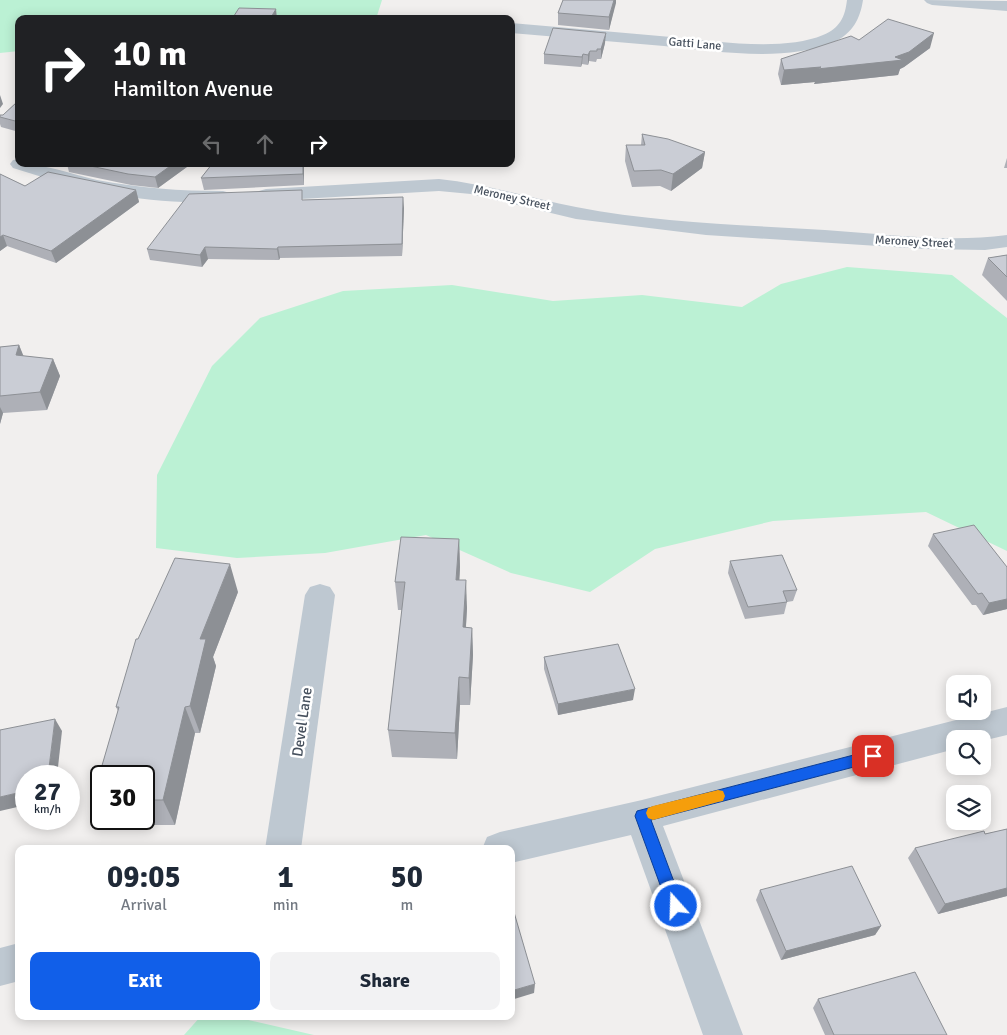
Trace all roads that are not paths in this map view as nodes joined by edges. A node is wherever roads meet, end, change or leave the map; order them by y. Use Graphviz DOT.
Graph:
graph roads {
  1 [pos="855,0"];
  2 [pos="932,0"];
  3 [pos="1007,6"];
  4 [pos="515,21"];
  5 [pos="0,157"];
  6 [pos="15,163"];
  7 [pos="28,167"];
  8 [pos="1007,241"];
  9 [pos="320,595"];
  10 [pos="1007,722"];
  11 [pos="642,816"];
  12 [pos="284,845"];
  13 [pos="515,846"];
  14 [pos="15,963"];
  15 [pos="0,967"];
  16 [pos="723,1035"];
  1 -- 4 [label="street, Gatti Lane"];
  2 -- 3 [label="street"];
  5 -- 6 [label="street, Meroney Street"];
  7 -- 8 [label="street, Meroney Street"];
  9 -- 12 [label="street, Devel Lane"];
  10 -- 11 [label="street"];
  11 -- 13 [label="street"];
  11 -- 16 [label="street"];
  14 -- 15 [label="street"];
}
